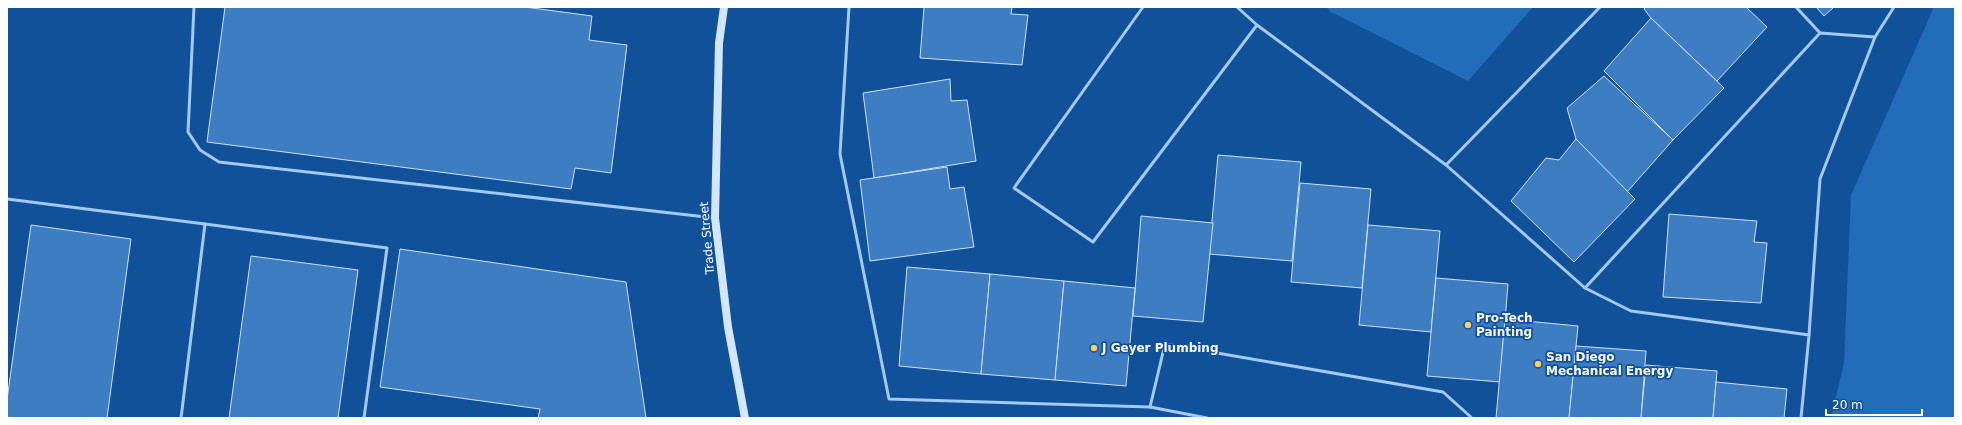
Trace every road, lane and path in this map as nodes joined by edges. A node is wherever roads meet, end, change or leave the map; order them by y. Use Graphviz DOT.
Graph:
graph roads {
  1 [pos="194,7"];
  2 [pos="724,7"];
  3 [pos="849,7"];
  4 [pos="1143,7"];
  5 [pos="1237,7"];
  6 [pos="1600,7"];
  7 [pos="1796,7"];
  8 [pos="1894,7"];
  9 [pos="1258,25"];
  10 [pos="1820,33"];
  11 [pos="1875,37"];
  12 [pos="1446,165"];
  13 [pos="7,199"];
  14 [pos="715,218"];
  15 [pos="205,224"];
  16 [pos="1585,288"];
  17 [pos="1809,335"];
  18 [pos="1150,407"];
  19 [pos="180,418"];
  20 [pos="364,418"];
  21 [pos="745,418"];
  22 [pos="1208,418"];
  23 [pos="1472,418"];
  24 [pos="1801,418"];
  1 -- 14 [label="lane"];
  2 -- 14 [label="street, Trade Street"];
  3 -- 18 [label="lane"];
  4 -- 9 [label="lane"];
  5 -- 9 [label="lane"];
  6 -- 12 [label="lane"];
  7 -- 10 [label="lane"];
  8 -- 11 [label="lane"];
  9 -- 12 [label="lane"];
  10 -- 11 [label="lane"];
  10 -- 16 [label="lane"];
  11 -- 17 [label="lane"];
  12 -- 16 [label="lane"];
  13 -- 15 [label="lane"];
  14 -- 21 [label="street, Trade Street"];
  15 -- 19 [label="lane"];
  15 -- 20 [label="lane"];
  16 -- 17 [label="lane"];
  17 -- 24 [label="lane"];
  18 -- 22 [label="lane"];
  18 -- 23 [label="lane"];
}
